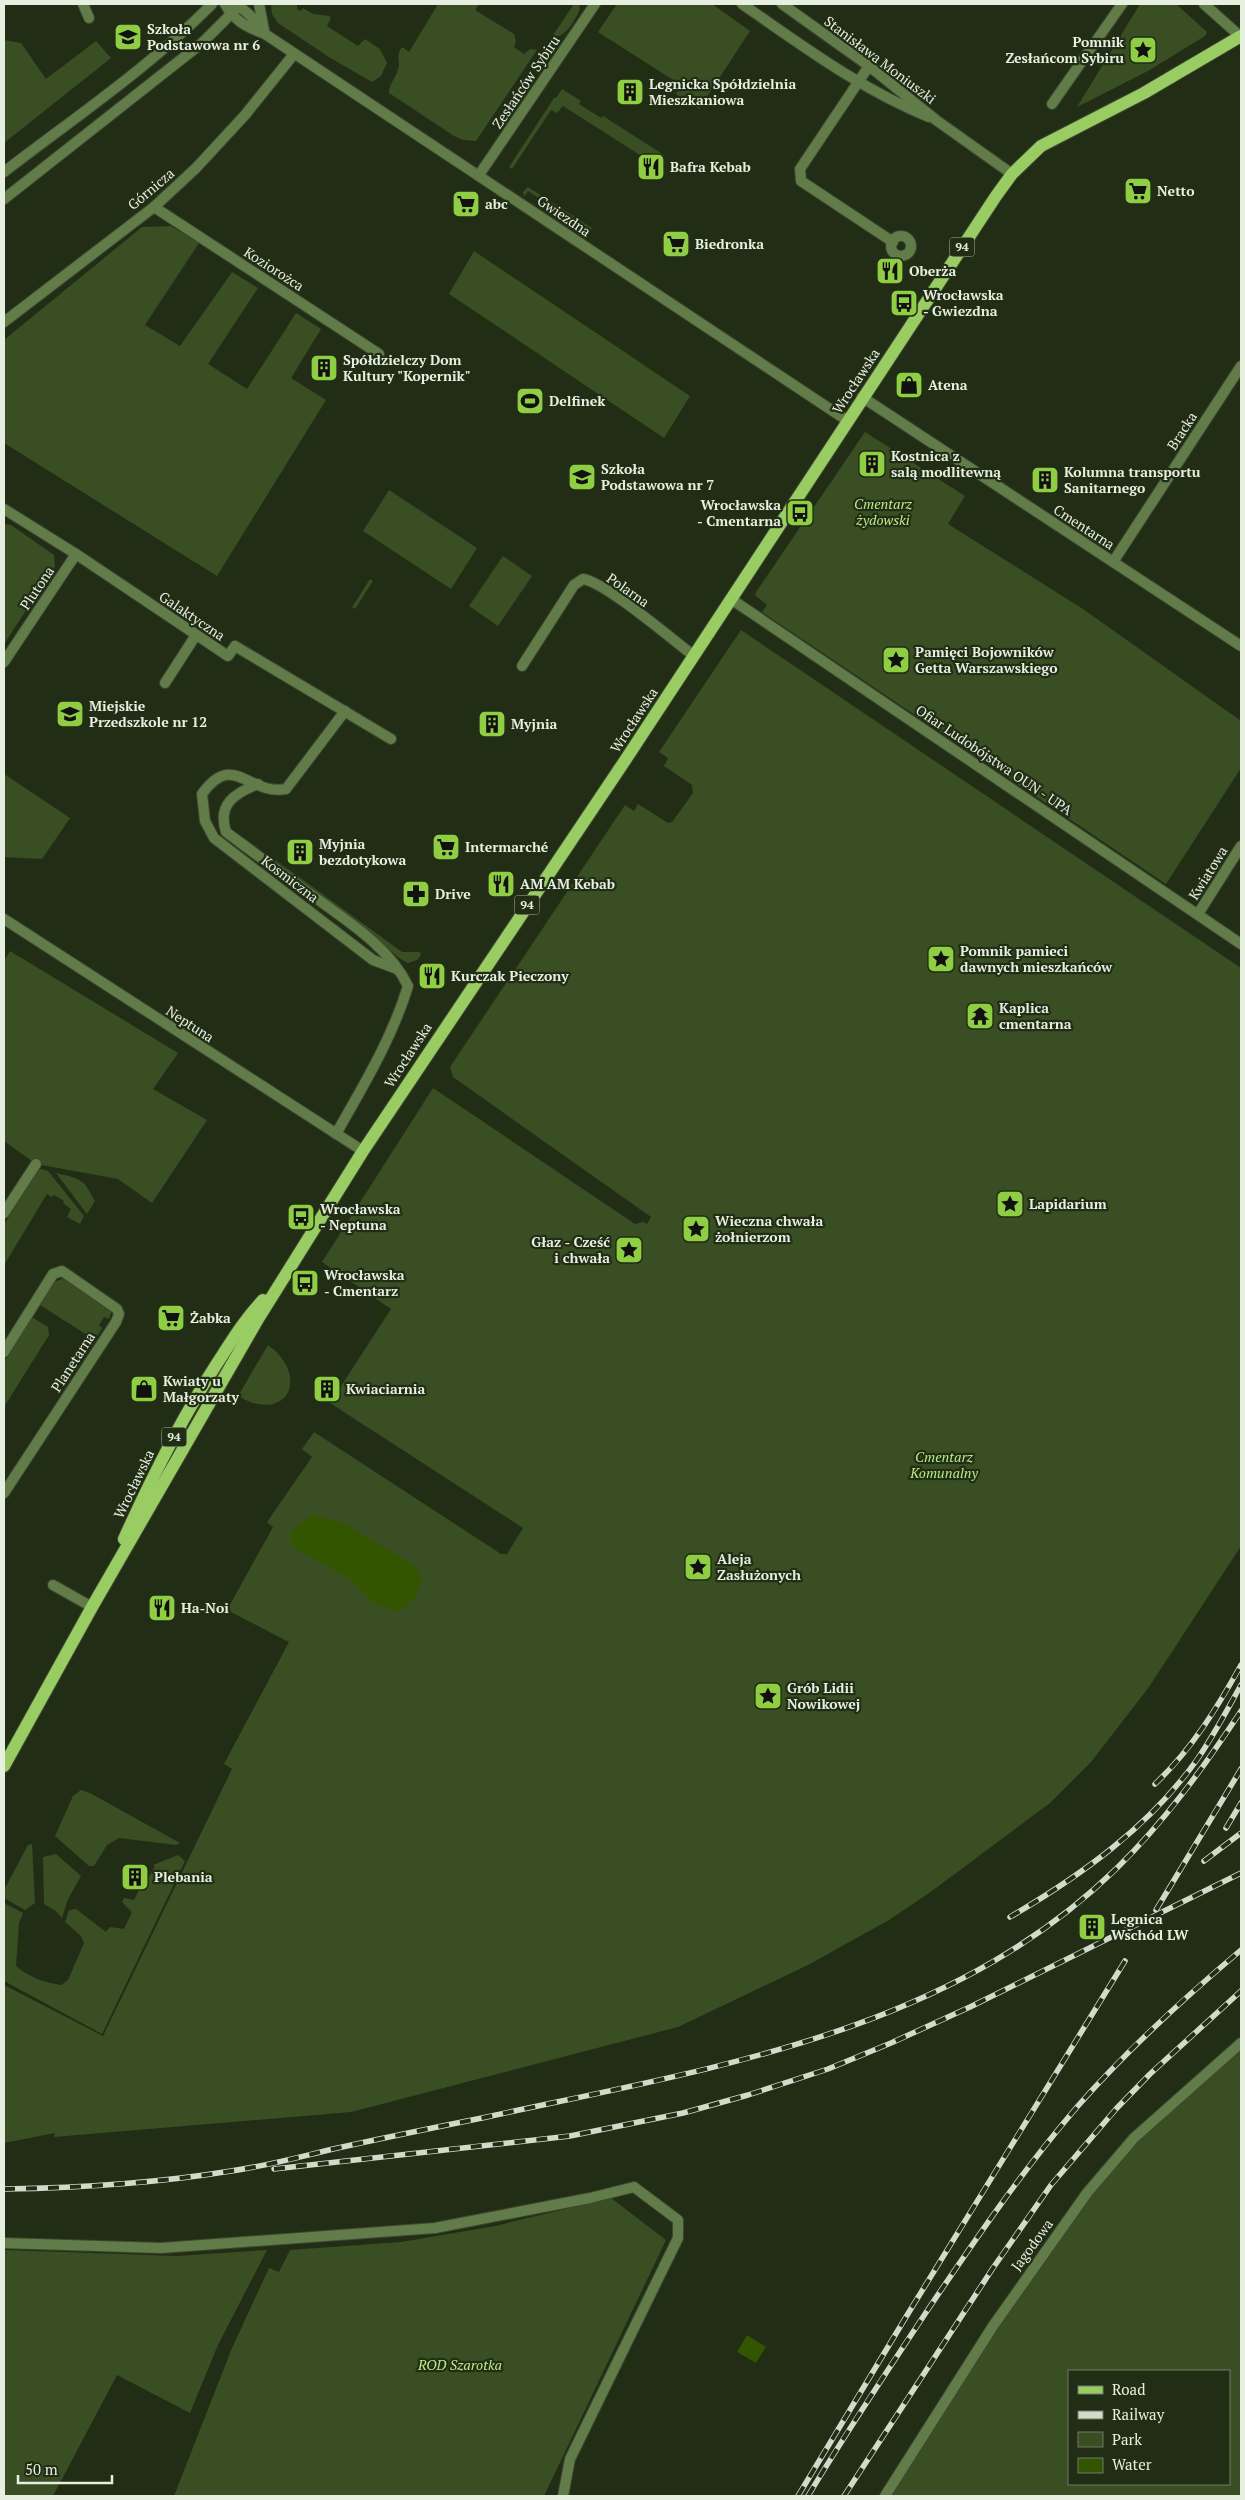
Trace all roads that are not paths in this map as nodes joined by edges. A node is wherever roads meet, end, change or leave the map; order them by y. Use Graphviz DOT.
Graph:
graph roads {
  1 [pos="83,4"];
  2 [pos="212,4"];
  3 [pos="225,4"];
  4 [pos="239,4"];
  5 [pos="259,4"];
  6 [pos="594,4"];
  7 [pos="742,4"];
  8 [pos="782,4"];
  9 [pos="1120,4"];
  10 [pos="1204,4"];
  11 [pos="230,15"];
  12 [pos="89,18"];
  13 [pos="264,34"];
  14 [pos="1241,37"];
  15 [pos="294,54"];
  16 [pos="869,66"];
  17 [pos="857,83"];
  18 [pos="1052,104"];
  19 [pos="936,120"];
  20 [pos="4,172"];
  21 [pos="1012,174"];
  22 [pos="479,175"];
  23 [pos="4,199"];
  24 [pos="154,207"];
  25 [pos="893,242"];
  26 [pos="4,322"];
  27 [pos="379,354"];
  28 [pos="1241,366"];
  29 [pos="862,398"];
  30 [pos="848,421"];
  31 [pos="4,509"];
  32 [pos="76,554"];
  33 [pos="1113,562"];
  34 [pos="731,599"];
  35 [pos="196,636"];
  36 [pos="1241,646"];
  37 [pos="694,656"];
  38 [pos="4,662"];
  39 [pos="522,666"];
  40 [pos="165,683"];
  41 [pos="345,711"];
  42 [pos="391,738"];
  43 [pos="258,784"];
  44 [pos="1241,846"];
  45 [pos="1198,914"];
  46 [pos="4,918"];
  47 [pos="1241,944"];
  48 [pos="400,970"];
  49 [pos="336,1134"];
  50 [pos="363,1151"];
  51 [pos="36,1164"];
  52 [pos="4,1213"];
  53 [pos="4,1352"];
  54 [pos="4,1493"];
  55 [pos="53,1585"];
  56 [pos="92,1607"];
  57 [pos="4,1766"];
  58 [pos="1241,2043"];
  59 [pos="4,2243"];
  60 [pos="564,2496"];
  61 [pos="885,2496"];
  1 -- 12 [label="street"];
  2 -- 20 [label="street"];
  3 -- 11 [label="street"];
  4 -- 11 [label="street"];
  4 -- 13 [label="street, Gwiezdna"];
  5 -- 13 [label="street"];
  6 -- 22 [label="street, Zesłańców Sybiru"];
  7 -- 17 [label="street, Stanisława Moniuszki"];
  8 -- 16 [label="street, Stanisława Moniuszki"];
  9 -- 18 [label="street"];
  10 -- 14 [label="street"];
  11 -- 13 [label="street, Gwiezdna"];
  11 -- 23 [label="street"];
  13 -- 15 [label="street, Gwiezdna"];
  14 -- 21 [label="main road, 94"];
  15 -- 22 [label="street, Gwiezdna"];
  15 -- 24 [label="street, Górnicza"];
  16 -- 17 [label="street"];
  16 -- 19 [label="street, Stanisława Moniuszki"];
  17 -- 19 [label="street, Stanisława Moniuszki"];
  17 -- 25 [label="street"];
  19 -- 21 [label="street, Stanisława Moniuszki"];
  21 -- 29 [label="main road, Wrocławska / 94"];
  22 -- 30 [label="street, Gwiezdna"];
  24 -- 26 [label="street, Górnicza"];
  24 -- 27 [label="street, Koziorożca"];
  28 -- 33 [label="street, Bracka"];
  29 -- 30 [label="main road, Wrocławska / 94"];
  29 -- 33 [label="street, Cmentarna"];
  30 -- 34 [label="main road, Wrocławska / 94"];
  31 -- 32 [label="street, Galaktyczna"];
  32 -- 35 [label="street, Galaktyczna"];
  32 -- 38 [label="street, Plutona"];
  33 -- 36 [label="street, Cmentarna"];
  34 -- 37 [label="main road, Wrocławska / 94"];
  34 -- 45 [label="street, Ofiar Ludobójstwa OUN - UPA"];
  35 -- 40 [label="street"];
  35 -- 41 [label="street, Galaktyczna"];
  37 -- 39 [label="street, Polarna"];
  37 -- 50 [label="main road, Wrocławska / 94"];
  41 -- 42 [label="street, Galaktyczna"];
  41 -- 43 [label="street, Kosmiczna"];
  43 -- 48 [label="street"];
  43 -- 48 [label="street, Kosmiczna"];
  44 -- 45 [label="street, Kwiatowa"];
  45 -- 47 [label="street, Ofiar Ludobójstwa OUN - UPA"];
  46 -- 49 [label="street, Neptuna"];
  48 -- 49 [label="street"];
  49 -- 50 [label="street, Neptuna"];
  50 -- 56 [label="main road, Wrocławska / 94"];
  51 -- 52 [label="street"];
  53 -- 54 [label="street, Planetarna"];
  55 -- 56 [label="street"];
  56 -- 57 [label="main road, Wrocławska / 94"];
  58 -- 61 [label="street, Jagodowa"];
  59 -- 60 [label="street"];
}
